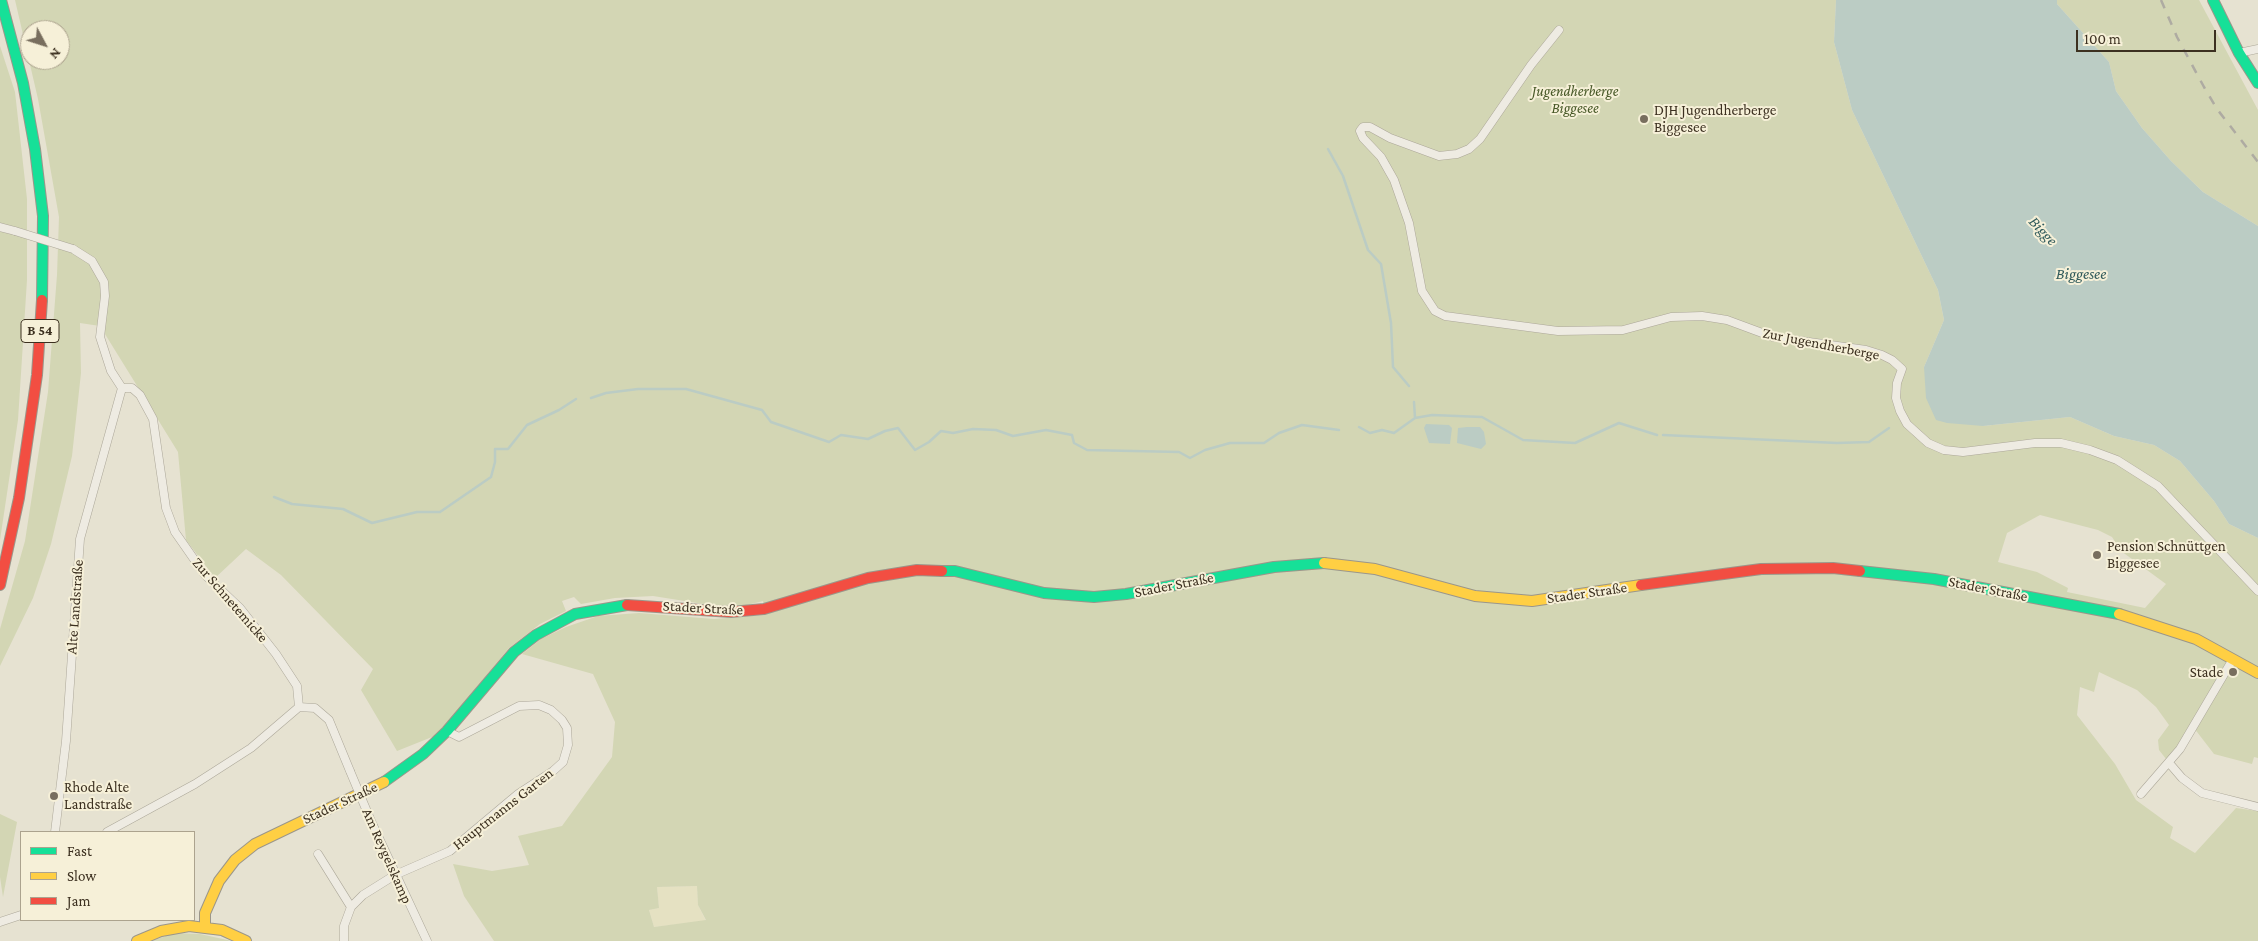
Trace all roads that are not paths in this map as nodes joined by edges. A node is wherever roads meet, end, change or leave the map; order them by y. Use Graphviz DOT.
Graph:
graph roads {
  1 [pos="1,0"];
  2 [pos="2213,0"];
  3 [pos="1559,30"];
  4 [pos="2258,50"];
  5 [pos="2239,53"];
  6 [pos="2258,83"];
  7 [pos="0,227"];
  8 [pos="122,388"];
  9 [pos="0,585"];
  10 [pos="2258,591"];
  11 [pos="2233,659"];
  12 [pos="2258,673"];
  13 [pos="299,707"];
  14 [pos="447,731"];
  15 [pos="2170,764"];
  16 [pos="2141,794"];
  17 [pos="2258,807"];
  18 [pos="55,831"];
  19 [pos="109,831"];
  20 [pos="318,854"];
  21 [pos="395,875"];
  22 [pos="352,908"];
  23 [pos="20,915"];
  24 [pos="0,922"];
  25 [pos="205,926"];
  26 [pos="137,941"];
  27 [pos="246,941"];
  28 [pos="344,941"];
  29 [pos="427,941"];
  1 -- 9 [label="street, B 54"];
  2 -- 5 [label="street"];
  3 -- 10 [label="street, Zur Jugendherberge"];
  4 -- 5 [label="street"];
  5 -- 6 [label="street"];
  7 -- 8 [label="street, bridge"];
  8 -- 13 [label="street, Zur Schnetemicke"];
  8 -- 18 [label="street, Alte Landstraße"];
  11 -- 12 [label="street, Stader Straße"];
  11 -- 14 [label="street, Stader Straße"];
  11 -- 15 [label="street"];
  13 -- 19 [label="street"];
  13 -- 21 [label="street, Am Reygelskamp, bridge"];
  14 -- 21 [label="street, Hauptmanns Garten"];
  14 -- 25 [label="street, Stader Straße"];
  15 -- 16 [label="street"];
  15 -- 17 [label="street"];
  20 -- 22 [label="street"];
  21 -- 22 [label="street"];
  21 -- 29 [label="street, Am Reygelskamp"];
  22 -- 28 [label="street"];
  23 -- 24 [label="street"];
  25 -- 26 [label="street"];
  25 -- 27 [label="street"];
}
